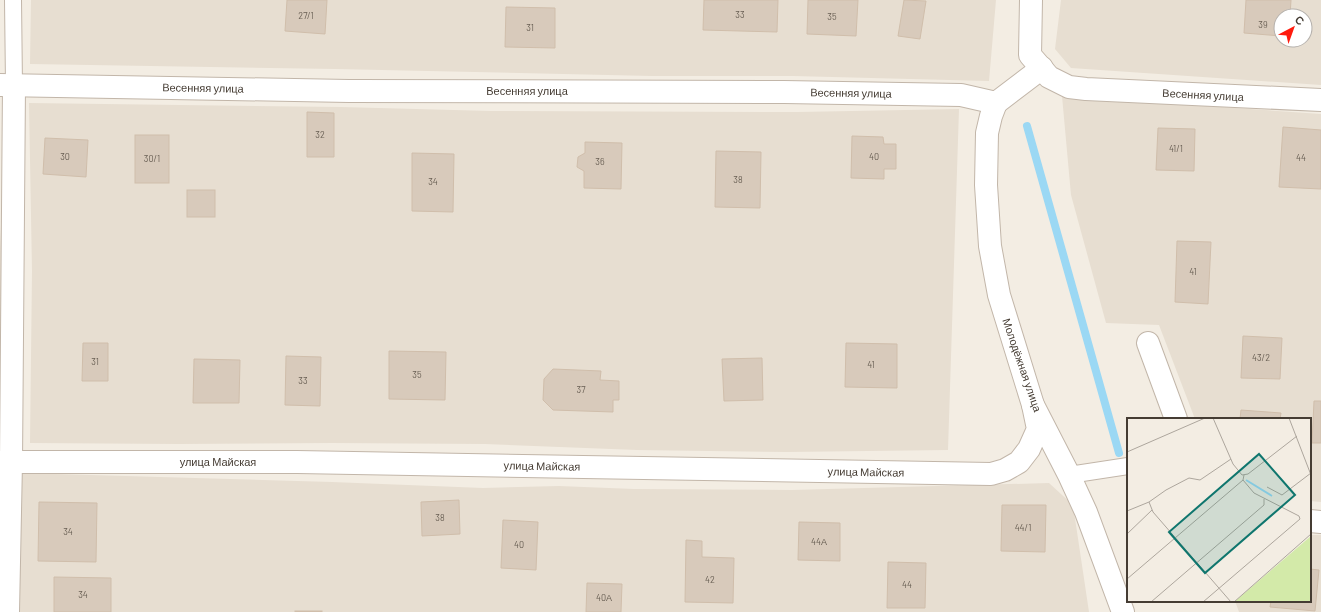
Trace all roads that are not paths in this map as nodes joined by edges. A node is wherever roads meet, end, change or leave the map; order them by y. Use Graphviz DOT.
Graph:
graph roads {
  1 [pos="13,0"];
  2 [pos="1031,0"];
  3 [pos="1042,68"];
  4 [pos="7,85"];
  5 [pos="1321,100"];
  6 [pos="996,103"];
  7 [pos="1148,343"];
  8 [pos="1033,405"];
  9 [pos="1176,418"];
  10 [pos="5,462"];
  11 [pos="1127,466"];
  12 [pos="1069,475"];
  13 [pos="1311,521"];
  14 [pos="1321,522"];
  15 [pos="8,612"];
  16 [pos="1123,612"];
  1 -- 4 [label="lane"];
  2 -- 3 [label="street, Весенняя улица"];
  3 -- 5 [label="street, Весенняя улица"];
  3 -- 6 [label="street"];
  4 -- 6 [label="street, Весенняя улица"];
  4 -- 10 [label="street"];
  6 -- 8 [label="street, Молодёжная улица"];
  7 -- 9 [label="street"];
  8 -- 10 [label="street, улица Майская"];
  8 -- 12 [label="street, Молодёжная улица"];
  10 -- 15 [label="street"];
  11 -- 12 [label="lane"];
  12 -- 16 [label="street, Молодёжная улица"];
  13 -- 14 [label="street"];
}
